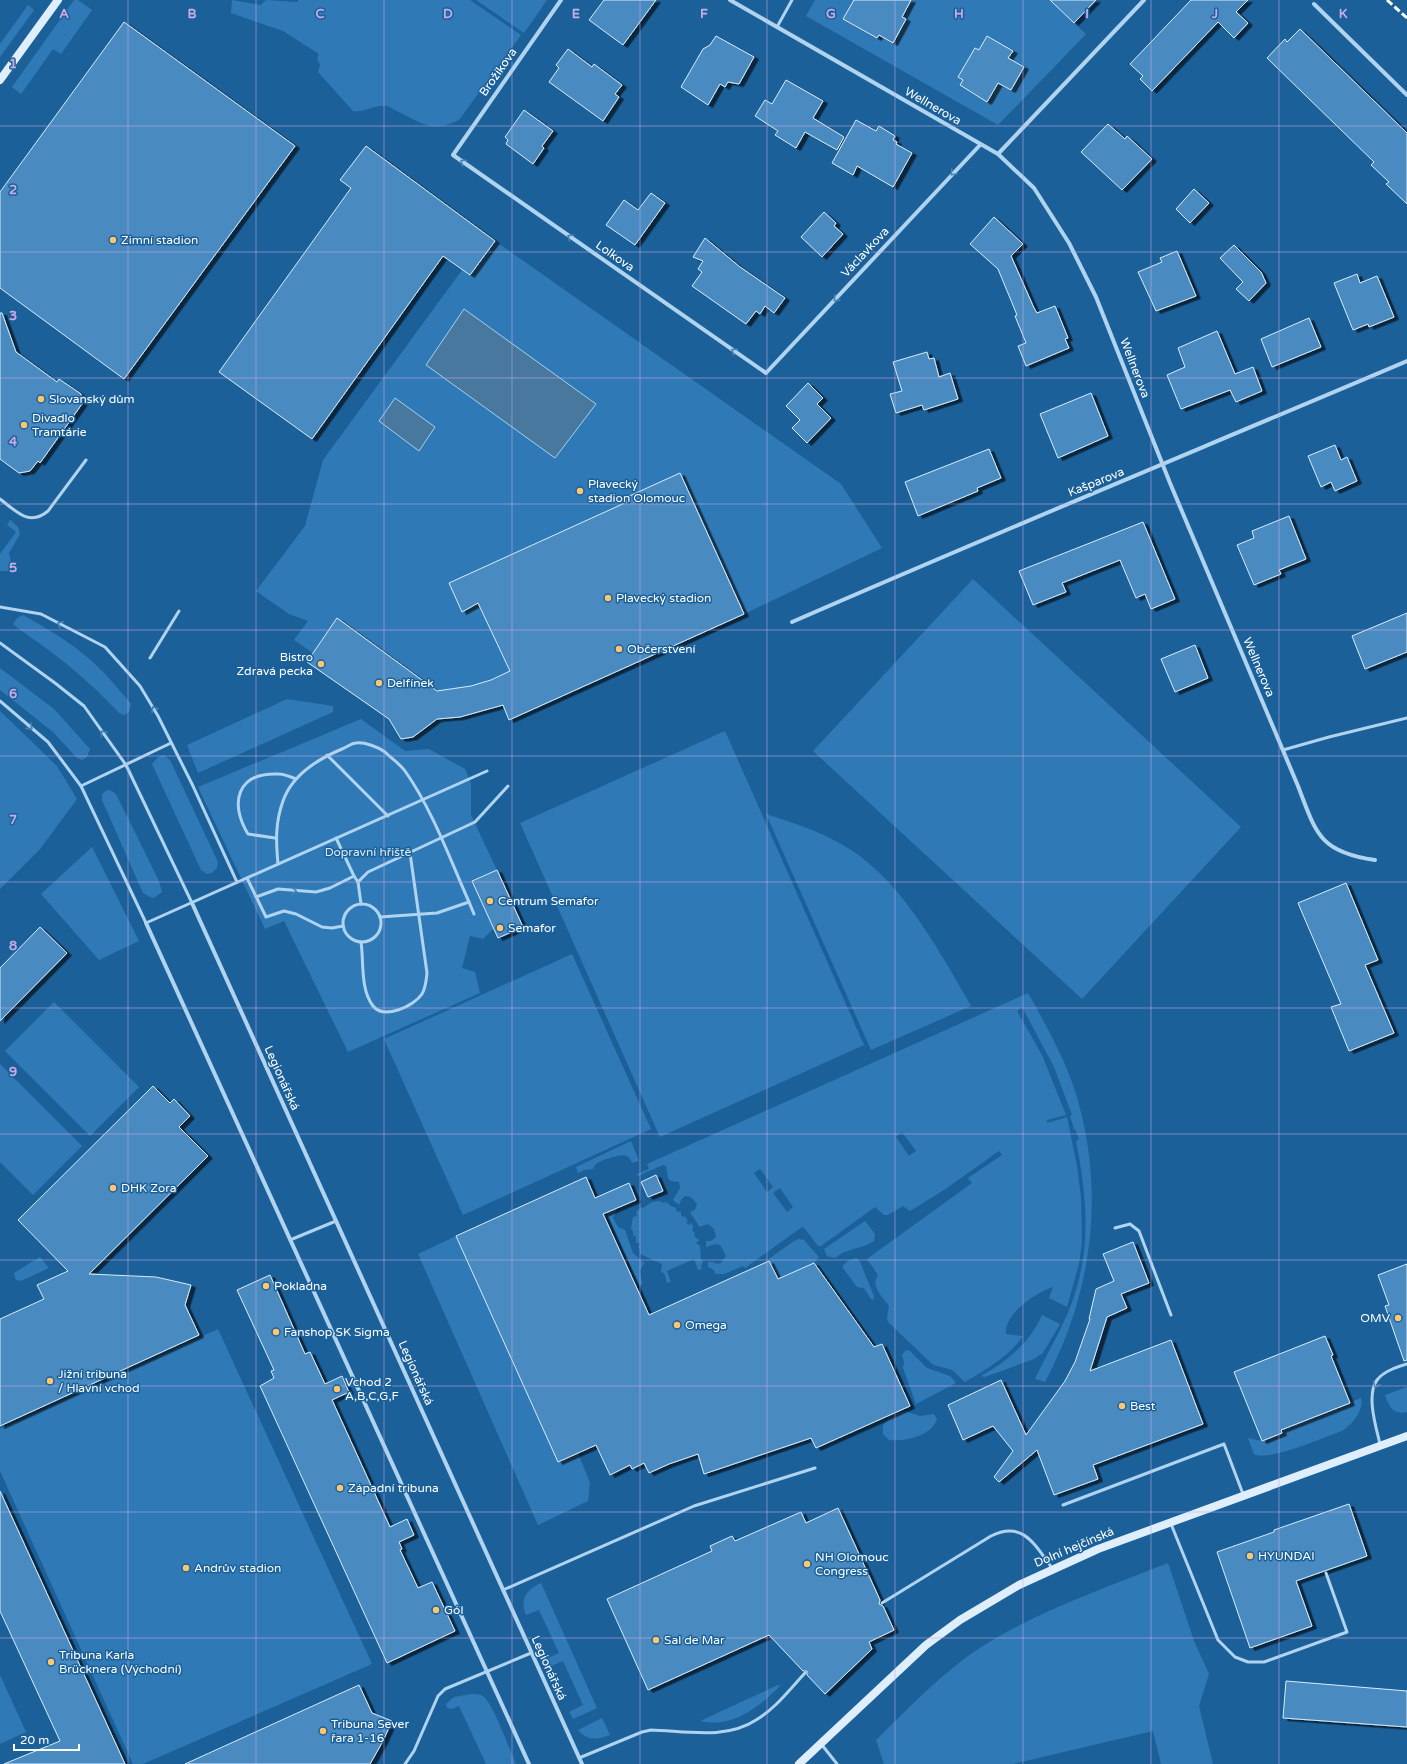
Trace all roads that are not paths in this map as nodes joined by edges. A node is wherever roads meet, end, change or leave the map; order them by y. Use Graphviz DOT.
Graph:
graph roads {
  1 [pos="58,0"];
  2 [pos="560,0"];
  3 [pos="730,0"];
  4 [pos="792,0"];
  5 [pos="1144,0"];
  6 [pos="1314,4"];
  7 [pos="777,27"];
  8 [pos="0,80"];
  9 [pos="1407,94"];
  10 [pos="980,144"];
  11 [pos="998,154"];
  12 [pos="453,155"];
  13 [pos="1407,362"];
  14 [pos="766,374"];
  15 [pos="86,460"];
  16 [pos="1163,465"];
  17 [pos="0,499"];
  18 [pos="0,607"];
  19 [pos="179,611"];
  20 [pos="792,622"];
  21 [pos="0,643"];
  22 [pos="150,658"];
  23 [pos="0,701"];
  24 [pos="1407,718"];
  25 [pos="171,743"];
  26 [pos="1283,750"];
  27 [pos="327,755"];
  28 [pos="126,765"];
  29 [pos="488,771"];
  30 [pos="296,779"];
  31 [pos="81,786"];
  32 [pos="508,786"];
  33 [pos="422,800"];
  34 [pos="388,816"];
  35 [pos="275,838"];
  36 [pos="336,838"];
  37 [pos="440,839"];
  38 [pos="410,853"];
  39 [pos="1375,860"];
  40 [pos="278,864"];
  41 [pos="354,876"];
  42 [pos="247,878"];
  43 [pos="237,882"];
  44 [pos="358,882"];
  45 [pos="256,897"];
  46 [pos="469,902"];
  47 [pos="192,903"];
  48 [pos="361,904"];
  49 [pos="474,914"];
  50 [pos="420,915"];
  51 [pos="380,917"];
  52 [pos="146,923"];
  53 [pos="344,926"];
  54 [pos="361,942"];
  55 [pos="336,1221"];
  56 [pos="1115,1228"];
  57 [pos="290,1240"];
  58 [pos="1171,1315"];
  59 [pos="1407,1364"];
  60 [pos="1407,1436"];
  61 [pos="1380,1446"];
  62 [pos="815,1468"];
  63 [pos="1244,1496"];
  64 [pos="1063,1505"];
  65 [pos="1170,1522"];
  66 [pos="1052,1568"];
  67 [pos="1326,1573"];
  68 [pos="503,1590"];
  69 [pos="882,1603"];
  70 [pos="532,1653"];
  71 [pos="486,1671"];
  72 [pos="805,1673"];
  73 [pos="821,1743"];
  74 [pos="579,1758"];
  75 [pos="406,1764"];
  76 [pos="529,1764"];
  77 [pos="582,1764"];
  78 [pos="799,1764"];
  79 [pos="837,1764"];
  1 -- 8 [label="main road"];
  2 -- 12 [label="street, Brožíkova"];
  3 -- 7 [label="street, Wellnerova"];
  4 -- 7 [label="lane"];
  5 -- 11 [label="street"];
  6 -- 9 [label="street"];
  7 -- 10 [label="street, Wellnerova"];
  10 -- 11 [label="street, Wellnerova"];
  10 -- 14 [label="street, Václavkova, one-way"];
  11 -- 16 [label="street, Wellnerova"];
  14 -- 12 [label="street, Lolkova, one-way"];
  13 -- 16 [label="street, Kašparova"];
  15 -- 17 [label="lane"];
  16 -- 20 [label="street, Kašparova"];
  16 -- 26 [label="street, Wellnerova"];
  25 -- 18 [label="lane, one-way"];
  19 -- 22 [label="lane"];
  28 -- 21 [label="lane, one-way"];
  23 -- 31 [label="lane, one-way"];
  24 -- 26 [label="lane"];
  25 -- 28 [label="lane"];
  25 -- 43 [label="lane"];
  26 -- 39 [label="street, Wellnerova"];
  27 -- 30 [label="lane"];
  27 -- 33 [label="lane"];
  27 -- 34 [label="lane"];
  28 -- 31 [label="lane"];
  28 -- 47 [label="lane"];
  29 -- 33 [label="lane"];
  30 -- 35 [label="lane"];
  30 -- 35 [label="lane"];
  31 -- 52 [label="lane"];
  32 -- 37 [label="lane"];
  33 -- 34 [label="lane"];
  33 -- 37 [label="lane"];
  34 -- 36 [label="lane"];
  35 -- 40 [label="lane"];
  36 -- 40 [label="lane"];
  36 -- 41 [label="lane"];
  37 -- 38 [label="lane"];
  37 -- 46 [label="lane"];
  38 -- 44 [label="lane"];
  38 -- 50 [label="lane"];
  40 -- 42 [label="lane"];
  41 -- 44 [label="lane"];
  45 -- 41 [label="lane, one-way"];
  42 -- 43 [label="lane"];
  42 -- 45 [label="lane"];
  43 -- 47 [label="lane"];
  44 -- 48 [label="lane"];
  45 -- 53 [label="lane"];
  46 -- 49 [label="lane"];
  46 -- 50 [label="lane"];
  47 -- 52 [label="lane"];
  47 -- 55 [label="street, Legionářská"];
  48 -- 51 [label="lane"];
  48 -- 53 [label="lane"];
  50 -- 51 [label="lane"];
  50 -- 54 [label="lane"];
  51 -- 54 [label="lane"];
  52 -- 57 [label="street"];
  53 -- 54 [label="lane"];
  55 -- 57 [label="lane"];
  55 -- 68 [label="street, Legionářská"];
  56 -- 58 [label="lane"];
  57 -- 71 [label="street"];
  59 -- 61 [label="lane, one-way"];
  60 -- 61 [label="main road, Dolní hejčínská"];
  61 -- 63 [label="main road, Dolní hejčínská"];
  62 -- 68 [label="lane"];
  63 -- 64 [label="lane"];
  63 -- 65 [label="main road, Dolní hejčínská"];
  65 -- 66 [label="main road, Dolní hejčínská"];
  65 -- 67 [label="lane"];
  66 -- 69 [label="lane"];
  66 -- 73 [label="main road, Dolní hejčínská"];
  68 -- 70 [label="street, Legionářská"];
  70 -- 71 [label="lane"];
  70 -- 74 [label="street, Legionářská"];
  71 -- 75 [label="lane"];
  71 -- 76 [label="street"];
  72 -- 74 [label="lane"];
  73 -- 78 [label="main road, Dolní hejčínská"];
  73 -- 79 [label="lane"];
  74 -- 77 [label="street, Legionářská"];
}
